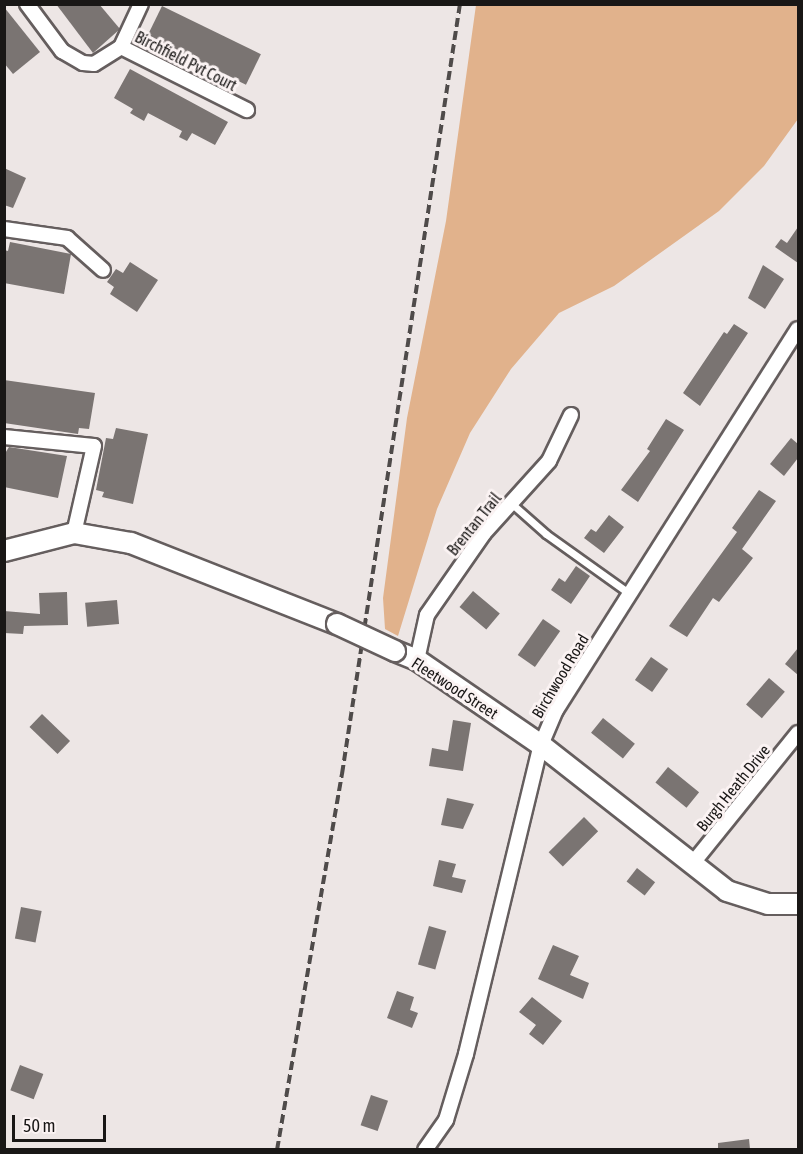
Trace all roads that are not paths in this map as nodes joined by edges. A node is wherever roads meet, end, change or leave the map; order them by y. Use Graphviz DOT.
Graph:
graph roads {
  1 [pos="27,4"];
  2 [pos="141,4"];
  3 [pos="121,47"];
  4 [pos="247,110"];
  5 [pos="4,230"];
  6 [pos="103,270"];
  7 [pos="798,329"];
  8 [pos="571,415"];
  9 [pos="4,437"];
  10 [pos="511,503"];
  11 [pos="74,533"];
  12 [pos="4,551"];
  13 [pos="630,594"];
  14 [pos="417,660"];
  15 [pos="798,733"];
  16 [pos="541,745"];
  17 [pos="693,863"];
  18 [pos="798,904"];
  19 [pos="425,1149"];
  1 -- 3 [label="street"];
  2 -- 3 [label="street, Birchfield Pvt Court"];
  3 -- 4 [label="street, Birchfield Pvt Court"];
  5 -- 6 [label="street"];
  7 -- 13 [label="street, Birchwood Road"];
  8 -- 10 [label="street, Brentan Trail"];
  9 -- 11 [label="street"];
  10 -- 13 [label="lane"];
  10 -- 14 [label="street, Brentan Trail"];
  11 -- 12 [label="street, Fleetwood Street"];
  11 -- 14 [label="street, Fleetwood Street, bridge"];
  13 -- 16 [label="street, Birchwood Road"];
  14 -- 16 [label="street, Fleetwood Street"];
  15 -- 17 [label="street, Burgh Heath Drive"];
  16 -- 17 [label="street, Fleetwood Street"];
  16 -- 19 [label="street, Birchwood Road"];
  17 -- 18 [label="street, Fleetwood Street"];
}
